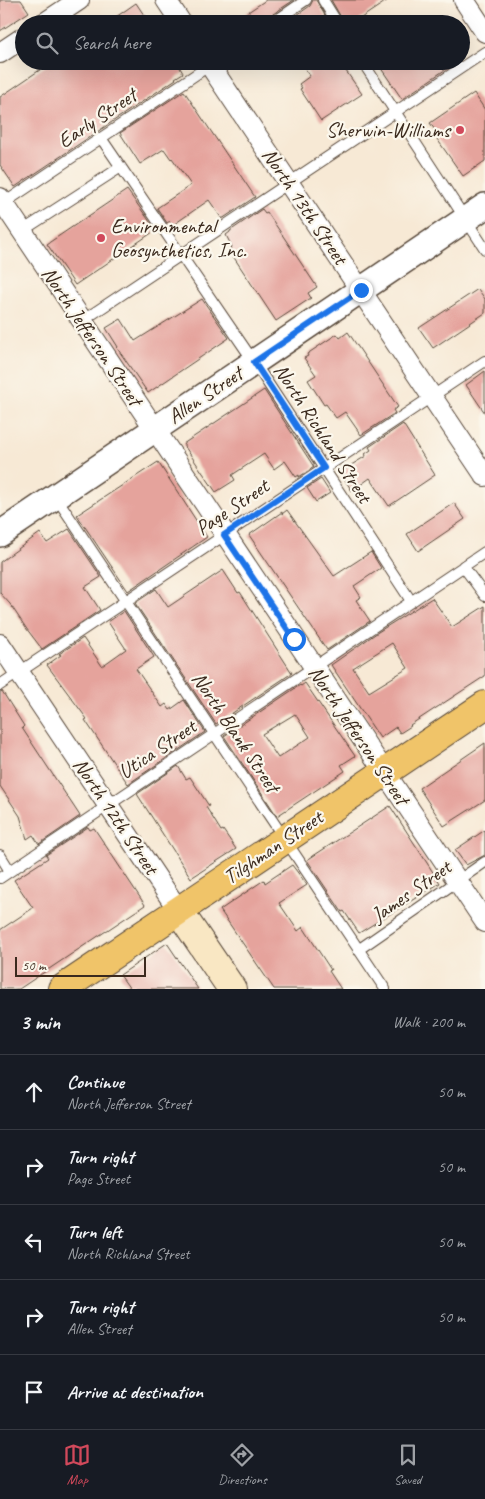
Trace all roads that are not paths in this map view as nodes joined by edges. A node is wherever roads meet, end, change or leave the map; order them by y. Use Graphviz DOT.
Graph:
graph roads {
  1 [pos="79,0"];
  2 [pos="166,0"];
  3 [pos="306,0"];
  4 [pos="323,0"];
  5 [pos="464,0"];
  6 [pos="57,15"];
  7 [pos="176,15"];
  8 [pos="284,15"];
  9 [pos="332,15"];
  10 [pos="485,32"];
  11 [pos="15,43"];
  12 [pos="485,52"];
  13 [pos="0,53"];
  14 [pos="470,62"];
  15 [pos="200,70"];
  16 [pos="215,70"];
  17 [pos="368,70"];
  18 [pos="458,70"];
  19 [pos="395,113"];
  20 [pos="101,138"];
  21 [pos="121,167"];
  22 [pos="289,183"];
  23 [pos="1,202"];
  24 [pos="476,213"];
  25 [pos="22,231"];
  26 [pos="485,249"];
  27 [pos="182,256"];
  28 [pos="361,290"];
  29 [pos="82,321"];
  30 [pos="485,361"];
  31 [pos="254,362"];
  32 [pos="432,396"];
  33 [pos="154,429"];
  34 [pos="324,468"];
  35 [pos="485,476"];
  36 [pos="55,497"];
  37 [pos="0,534"];
  38 [pos="224,535"];
  39 [pos="485,552"];
  40 [pos="463,566"];
  41 [pos="485,596"];
  42 [pos="125,601"];
  43 [pos="411,601"];
  44 [pos="0,644"];
  45 [pos="313,667"];
  46 [pos="19,672"];
  47 [pos="0,685"];
  48 [pos="485,704"];
  49 [pos="214,734"];
  50 [pos="384,772"];
  51 [pos="108,805"];
  52 [pos="285,839"];
  53 [pos="0,856"];
  54 [pos="485,862"];
  55 [pos="10,871"];
  56 [pos="0,878"];
  57 [pos="457,881"];
  58 [pos="179,911"];
  59 [pos="485,922"];
  60 [pos="358,950"];
  61 [pos="71,987"];
  62 [pos="232,989"];
  63 [pos="385,989"];
  1 -- 6 [label="street"];
  2 -- 7 [label="street"];
  3 -- 8 [label="lane"];
  4 -- 9 [label="lane"];
  5 -- 10 [label="street"];
  11 -- 13 [label="street"];
  12 -- 14 [label="lane"];
  15 -- 20 [label="lane, Early Street"];
  16 -- 22 [label="street, North 13th Street"];
  17 -- 19 [label="lane"];
  18 -- 19 [label="lane"];
  19 -- 22 [label="lane"];
  19 -- 24 [label="lane"];
  20 -- 21 [label="lane, North Richland Street"];
  20 -- 23 [label="lane, Early Street"];
  21 -- 25 [label="lane"];
  21 -- 27 [label="lane, North Richland Street"];
  22 -- 27 [label="lane"];
  22 -- 28 [label="street, North 13th Street"];
  23 -- 25 [label="street, North Jefferson Street"];
  24 -- 26 [label="lane"];
  24 -- 28 [label="street, Allen Street"];
  25 -- 29 [label="street, North Jefferson Street"];
  27 -- 29 [label="lane"];
  27 -- 31 [label="lane, North Richland Street"];
  28 -- 31 [label="street, Allen Street"];
  28 -- 32 [label="street, North 13th Street"];
  29 -- 33 [label="street, North Jefferson Street"];
  30 -- 32 [label="lane, Page Street"];
  31 -- 33 [label="street, Allen Street"];
  31 -- 34 [label="lane, North Richland Street"];
  32 -- 34 [label="lane, Page Street"];
  32 -- 35 [label="street, North 13th Street"];
  33 -- 36 [label="street, Allen Street"];
  33 -- 38 [label="street, North Jefferson Street"];
  34 -- 38 [label="lane, Page Street"];
  34 -- 43 [label="lane, North Richland Street"];
  36 -- 37 [label="street, Allen Street"];
  36 -- 42 [label="lane, North Blank Street"];
  38 -- 42 [label="lane, Page Street"];
  38 -- 45 [label="street, North Jefferson Street"];
  39 -- 40 [label="lane, Utica Street"];
  40 -- 41 [label="lane"];
  40 -- 43 [label="lane, Utica Street"];
  42 -- 46 [label="lane, Page Street"];
  42 -- 49 [label="lane, North Blank Street"];
  43 -- 45 [label="lane, Utica Street"];
  44 -- 46 [label="street, North 12th Street"];
  45 -- 49 [label="lane, Utica Street"];
  45 -- 50 [label="street, North Jefferson Street"];
  46 -- 47 [label="lane, Page Street"];
  46 -- 51 [label="street, North 12th Street"];
  48 -- 50 [label="main road, Tilghman Street"];
  49 -- 51 [label="lane, Utica Street"];
  49 -- 52 [label="lane, North Blank Street"];
  50 -- 52 [label="main road, Tilghman Street"];
  50 -- 57 [label="street, North Jefferson Street"];
  51 -- 55 [label="lane, Utica Street"];
  51 -- 58 [label="street, North 12th Street"];
  52 -- 58 [label="main road, Tilghman Street"];
  52 -- 60 [label="lane, North Blank Street"];
  53 -- 55 [label="lane"];
  54 -- 57 [label="lane, James Street"];
  55 -- 56 [label="lane, Utica Street"];
  57 -- 59 [label="street, North Jefferson Street"];
  57 -- 60 [label="lane, James Street"];
  58 -- 61 [label="main road, Tilghman Street"];
  58 -- 62 [label="main road, North 12th Street"];
  60 -- 63 [label="lane, North Blank Street"];
}
